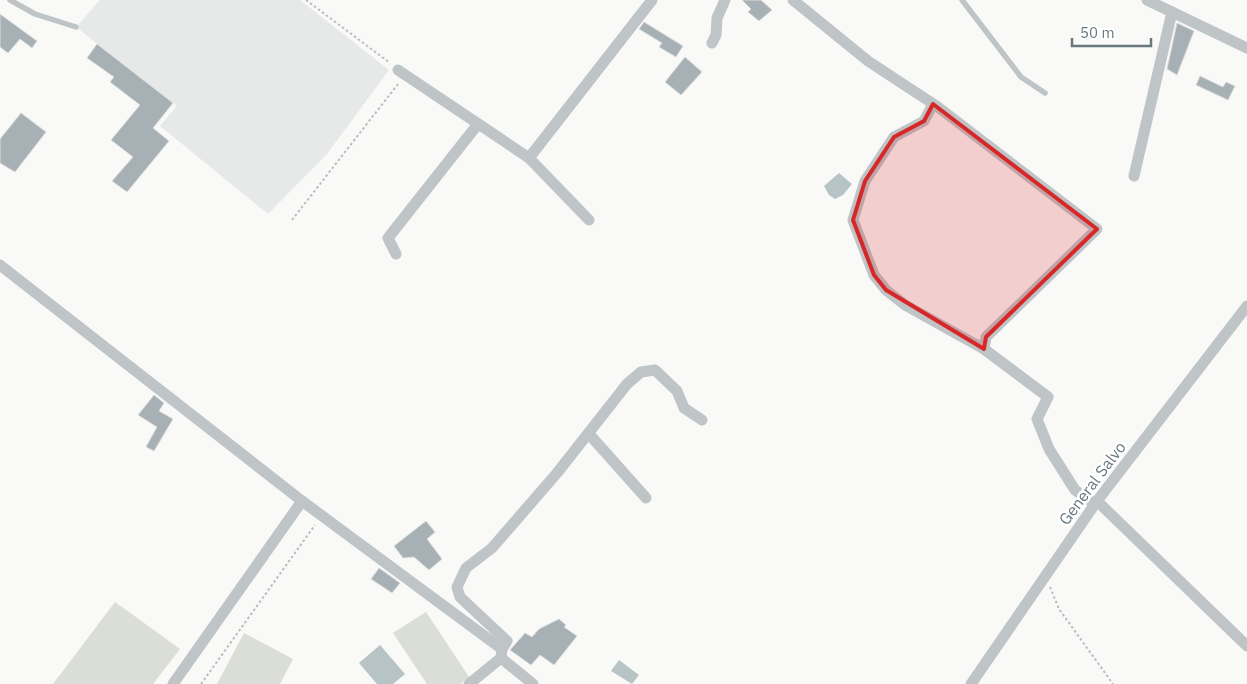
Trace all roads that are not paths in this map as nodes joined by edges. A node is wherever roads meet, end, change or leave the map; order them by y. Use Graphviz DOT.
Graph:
graph roads {
  1 [pos="10,0"];
  2 [pos="652,0"];
  3 [pos="725,0"];
  4 [pos="793,0"];
  5 [pos="962,0"];
  6 [pos="1147,0"];
  7 [pos="1172,12"];
  8 [pos="76,26"];
  9 [pos="712,43"];
  10 [pos="1247,48"];
  11 [pos="398,70"];
  12 [pos="1044,93"];
  13 [pos="933,104"];
  14 [pos="478,124"];
  15 [pos="529,158"];
  16 [pos="1134,176"];
  17 [pos="589,220"];
  18 [pos="396,254"];
  19 [pos="0,265"];
  20 [pos="1247,306"];
  21 [pos="984,349"];
  22 [pos="702,420"];
  23 [pos="589,434"];
  24 [pos="646,498"];
  25 [pos="302,501"];
  26 [pos="1096,503"];
  27 [pos="1247,646"];
  28 [pos="501,654"];
  29 [pos="173,684"];
  30 [pos="469,684"];
  31 [pos="532,684"];
  32 [pos="971,684"];
  1 -- 8 [label="lane"];
  2 -- 15 [label="street"];
  3 -- 9 [label="street"];
  4 -- 13 [label="street"];
  5 -- 12 [label="lane"];
  6 -- 7 [label="street"];
  7 -- 10 [label="street"];
  7 -- 16 [label="street"];
  11 -- 14 [label="street"];
  13 -- 21 [label="street"];
  13 -- 21 [label="street"];
  14 -- 15 [label="street"];
  14 -- 18 [label="street"];
  15 -- 17 [label="street"];
  19 -- 25 [label="street"];
  20 -- 26 [label="street, General Salvo"];
  21 -- 26 [label="street"];
  22 -- 23 [label="street"];
  23 -- 24 [label="street"];
  23 -- 28 [label="street"];
  25 -- 28 [label="street"];
  25 -- 29 [label="street"];
  26 -- 27 [label="street"];
  26 -- 32 [label="street, General Salvo"];
  28 -- 30 [label="street"];
  28 -- 31 [label="street"];
}
